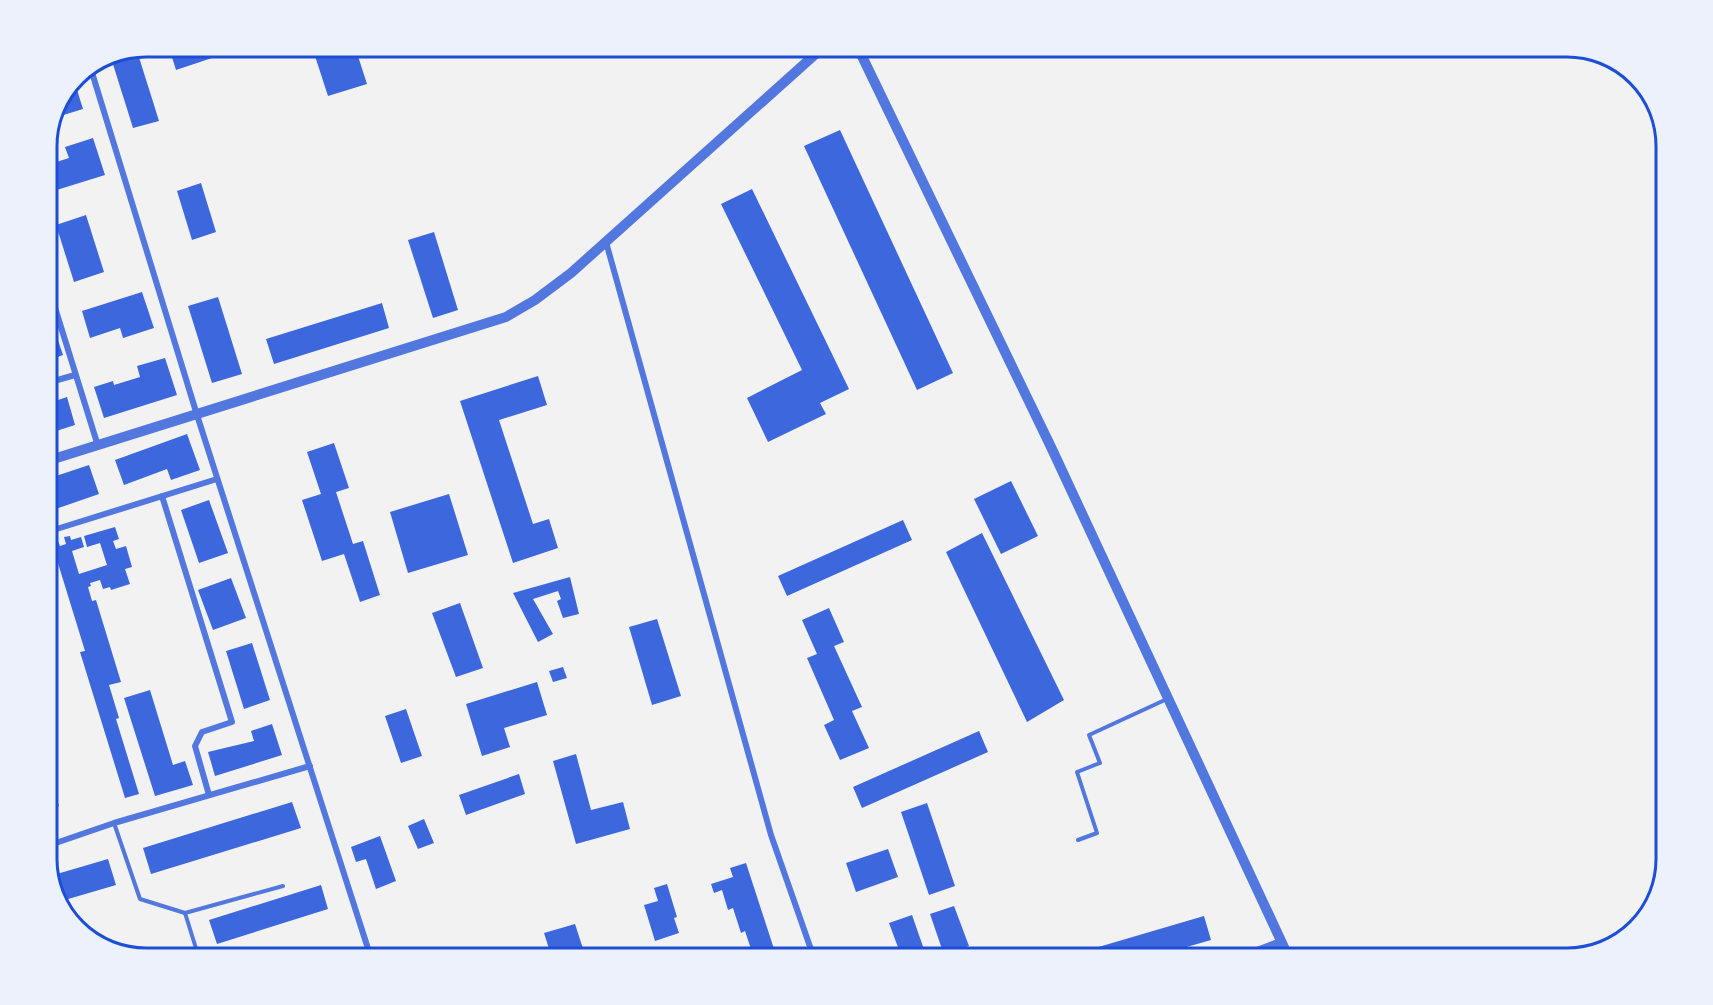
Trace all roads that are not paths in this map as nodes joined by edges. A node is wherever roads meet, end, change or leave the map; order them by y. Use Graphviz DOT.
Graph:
graph roads {
  1 [pos="812,57"];
  2 [pos="862,57"];
  3 [pos="93,75"];
  4 [pos="606,242"];
  5 [pos="57,315"];
  6 [pos="75,375"];
  7 [pos="57,380"];
  8 [pos="197,416"];
  9 [pos="98,446"];
  10 [pos="57,458"];
  11 [pos="217,479"];
  12 [pos="162,496"];
  13 [pos="57,528"];
  14 [pos="1168,699"];
  15 [pos="310,766"];
  16 [pos="209,795"];
  17 [pos="114,823"];
  18 [pos="1078,840"];
  19 [pos="57,843"];
  20 [pos="283,885"];
  21 [pos="185,914"];
  22 [pos="1281,943"];
  23 [pos="196,948"];
  24 [pos="368,948"];
  25 [pos="811,948"];
  26 [pos="1268,948"];
  27 [pos="1283,948"];
  1 -- 4 [label="street"];
  2 -- 14 [label="street"];
  3 -- 8 [label="street"];
  4 -- 8 [label="street"];
  4 -- 25 [label="street"];
  5 -- 6 [label="street"];
  6 -- 7 [label="street"];
  6 -- 9 [label="street"];
  8 -- 9 [label="street"];
  8 -- 11 [label="street"];
  9 -- 10 [label="street"];
  11 -- 12 [label="street"];
  11 -- 15 [label="street"];
  12 -- 13 [label="street"];
  12 -- 16 [label="street"];
  14 -- 18 [label="lane"];
  14 -- 22 [label="street"];
  15 -- 16 [label="street"];
  15 -- 24 [label="street"];
  16 -- 17 [label="street"];
  17 -- 19 [label="street"];
  17 -- 21 [label="lane"];
  20 -- 21 [label="lane"];
  21 -- 23 [label="lane"];
  22 -- 26 [label="street"];
  22 -- 27 [label="street"];
}
